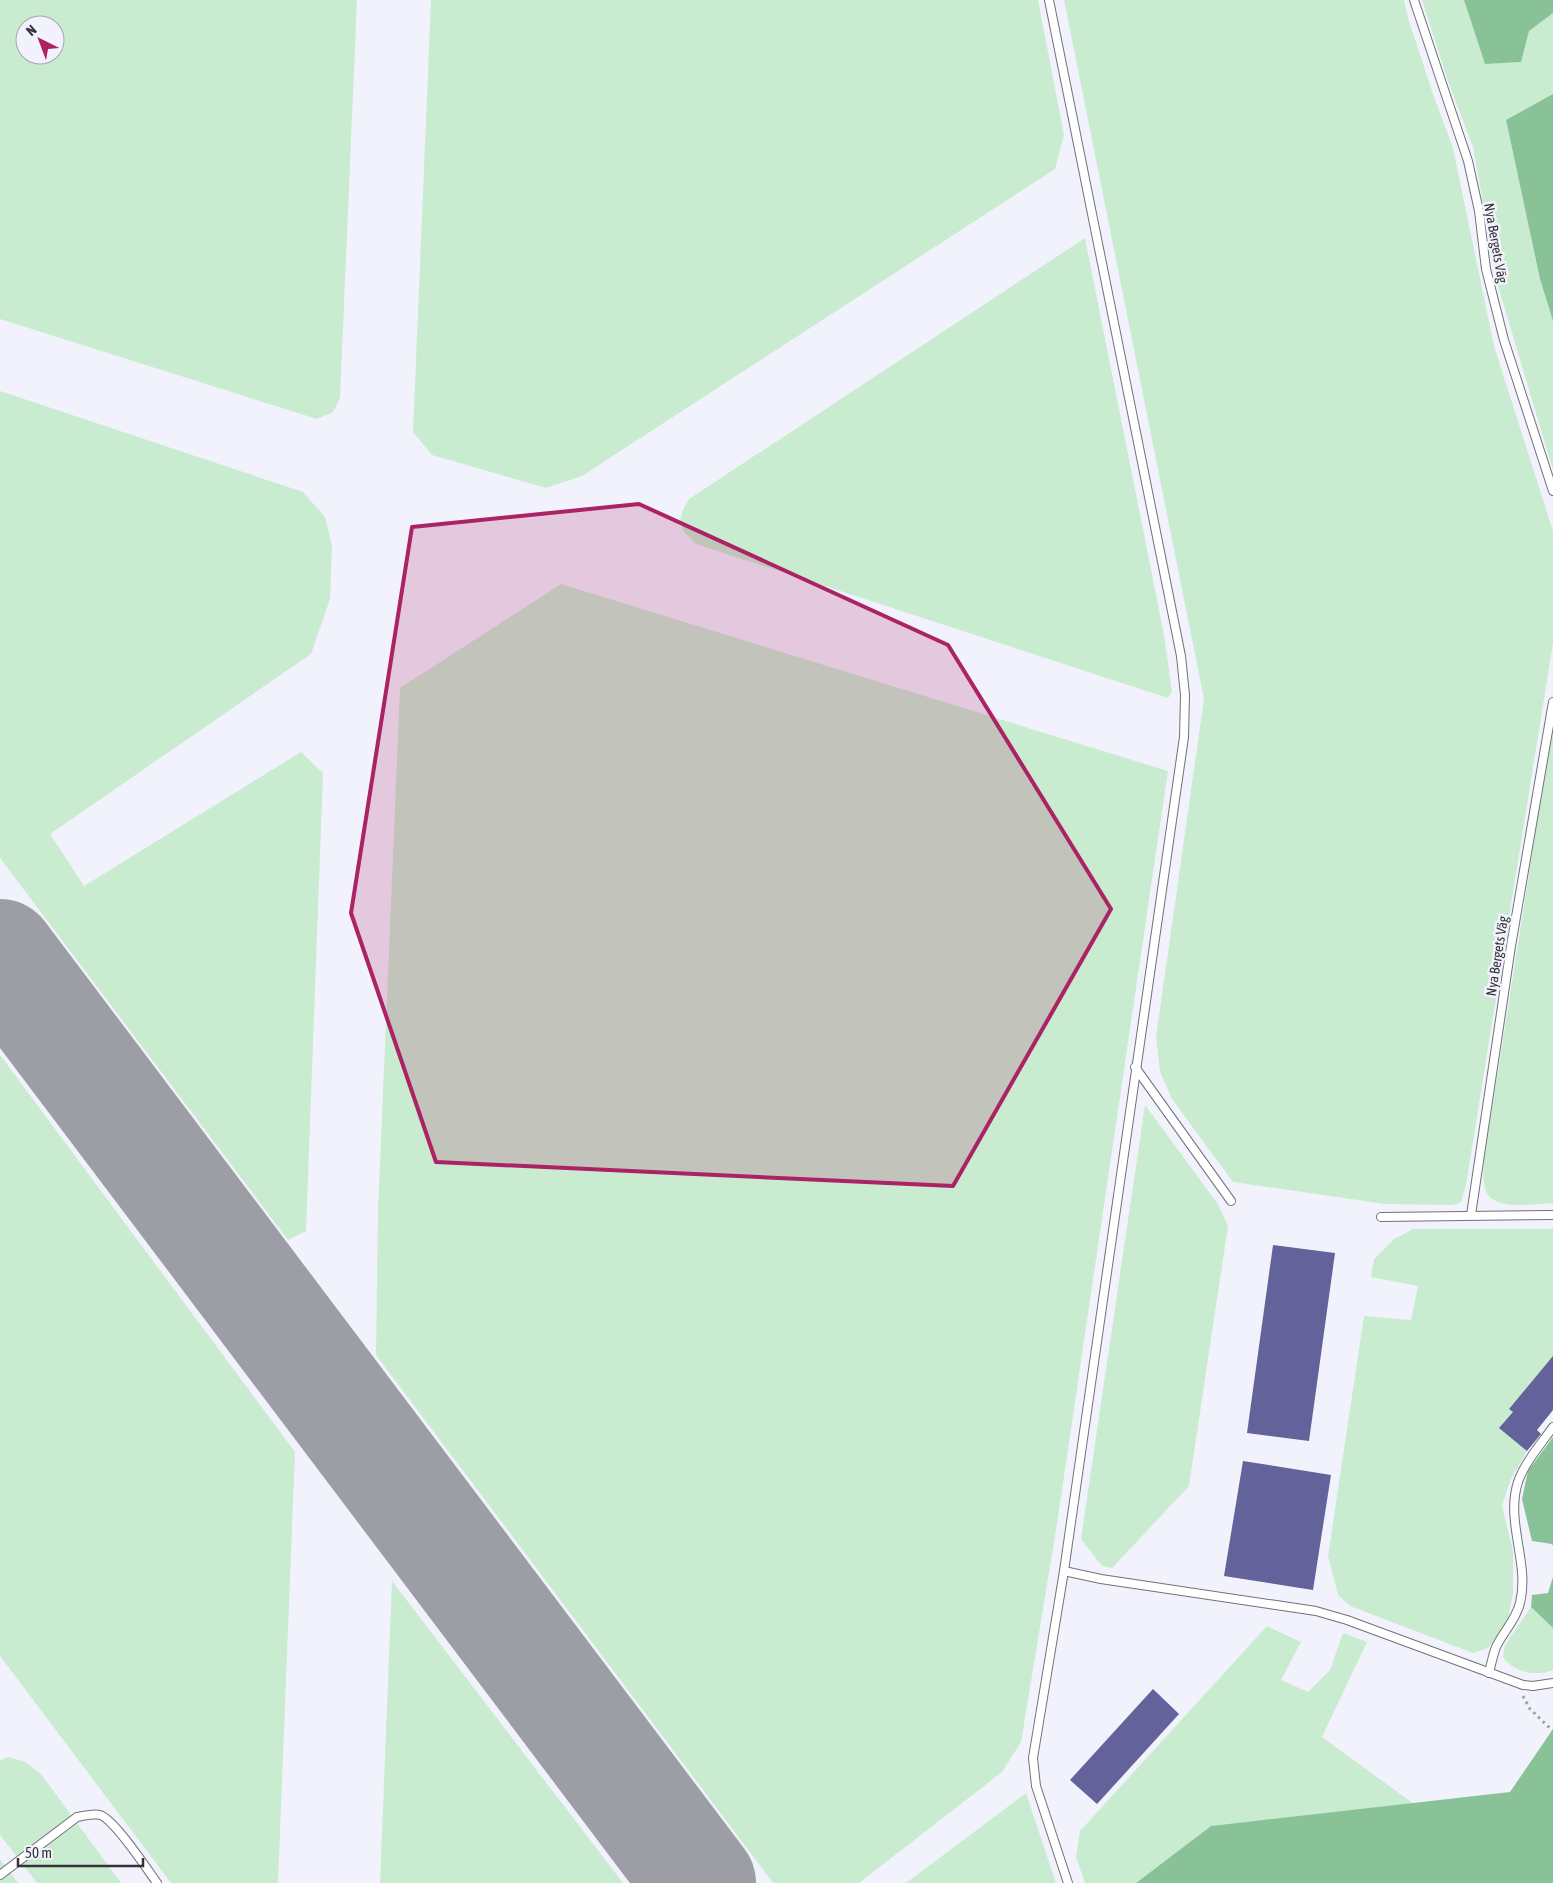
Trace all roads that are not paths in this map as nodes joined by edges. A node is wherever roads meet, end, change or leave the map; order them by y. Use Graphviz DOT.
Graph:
graph roads {
  1 [pos="1049,0"];
  2 [pos="1414,0"];
  3 [pos="1553,491"];
  4 [pos="1553,702"];
  5 [pos="1135,1066"];
  6 [pos="1231,1201"];
  7 [pos="1471,1215"];
  8 [pos="1553,1215"];
  9 [pos="1380,1217"];
  10 [pos="1553,1427"];
  11 [pos="1064,1571"];
  12 [pos="1489,1673"];
  13 [pos="1553,1683"];
  14 [pos="0,1875"];
  15 [pos="157,1883"];
  16 [pos="1068,1883"];
  1 -- 5 [label="lane"];
  2 -- 3 [label="lane, Nya Bergets Väg"];
  4 -- 7 [label="lane, Nya Bergets Väg"];
  5 -- 6 [label="lane"];
  5 -- 11 [label="lane"];
  7 -- 8 [label="lane"];
  7 -- 9 [label="lane"];
  10 -- 12 [label="lane"];
  11 -- 12 [label="lane"];
  11 -- 16 [label="lane"];
  12 -- 13 [label="lane"];
  14 -- 15 [label="lane"];
}
